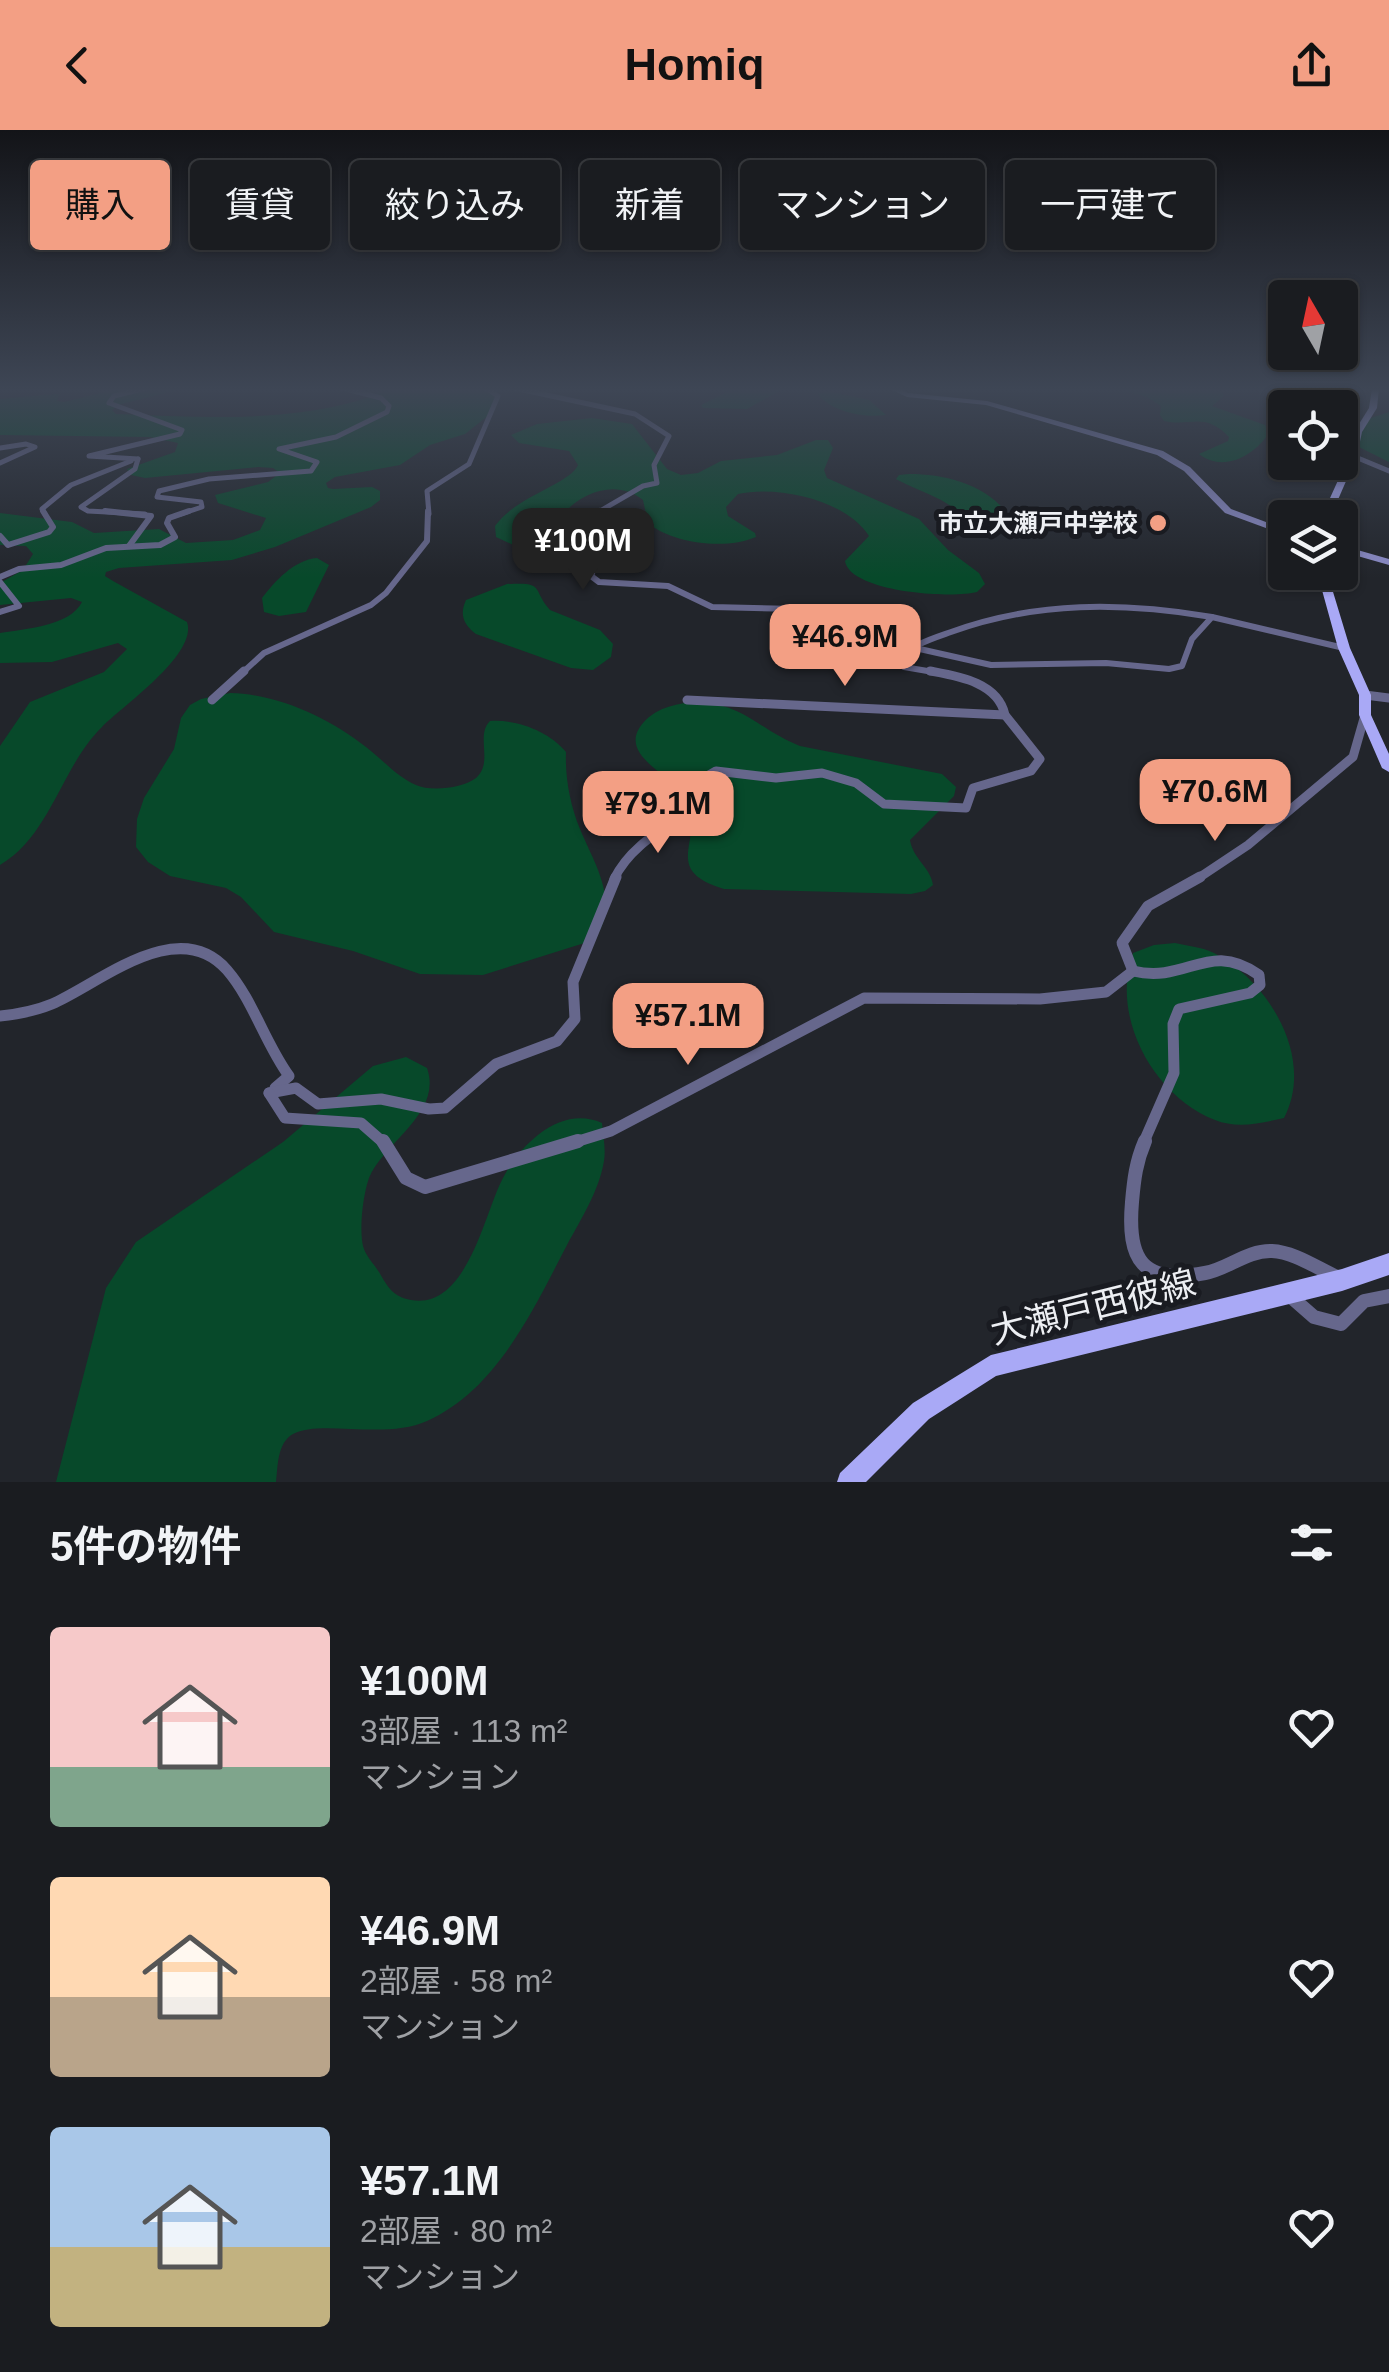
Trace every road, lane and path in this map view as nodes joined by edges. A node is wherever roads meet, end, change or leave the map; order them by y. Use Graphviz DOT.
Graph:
graph roads {
  1 [pos="26,451"];
  2 [pos="109,451"];
  3 [pos="286,451"];
  4 [pos="474,451"];
  5 [pos="661,451"];
  6 [pos="1153,451"];
  7 [pos="1358,458"];
  8 [pos="138,459"];
  9 [pos="0,463"];
  10 [pos="1389,471"];
  11 [pos="1268,525"];
  12 [pos="0,536"];
  13 [pos="129,546"];
  14 [pos="1358,553"];
  15 [pos="1389,562"];
  16 [pos="0,579"];
  17 [pos="1327,590"];
  18 [pos="0,612"];
  19 [pos="1212,617"];
  20 [pos="913,648"];
  21 [pos="1344,648"];
  22 [pos="1365,695"];
  23 [pos="1389,698"];
  24 [pos="212,700"];
  25 [pos="687,700"];
  26 [pos="1004,715"];
  27 [pos="1365,715"];
  28 [pos="1389,768"];
  29 [pos="1133,971"];
  30 [pos="0,1016"];
  31 [pos="268,1093"];
  32 [pos="1389,1264"];
  33 [pos="1342,1280"];
  34 [pos="1287,1294"];
  35 [pos="1389,1296"];
  36 [pos="849,1482"];
  1 -- 9 [label="street"];
  2 -- 8 [label="street"];
  3 -- 13 [label="street"];
  4 -- 24 [label="street"];
  5 -- 20 [label="street"];
  6 -- 11 [label="street"];
  7 -- 10 [label="street"];
  8 -- 12 [label="street"];
  8 -- 13 [label="street"];
  13 -- 16 [label="street"];
  14 -- 15 [label="street"];
  16 -- 18 [label="street"];
  17 -- 21 [label="main road"];
  19 -- 20 [label="street"];
  19 -- 20 [label="street"];
  19 -- 21 [label="street"];
  20 -- 26 [label="street"];
  21 -- 22 [label="main road"];
  22 -- 23 [label="street"];
  22 -- 27 [label="main road"];
  25 -- 26 [label="street"];
  26 -- 31 [label="street"];
  27 -- 28 [label="main road"];
  27 -- 29 [label="street"];
  29 -- 31 [label="street"];
  29 -- 33 [label="street"];
  30 -- 31 [label="street"];
  32 -- 33 [label="main road, 大瀬戸西彼線"];
  33 -- 34 [label="main road, 大瀬戸西彼線"];
  34 -- 35 [label="street"];
  34 -- 36 [label="main road, 大瀬戸西彼線"];
}
